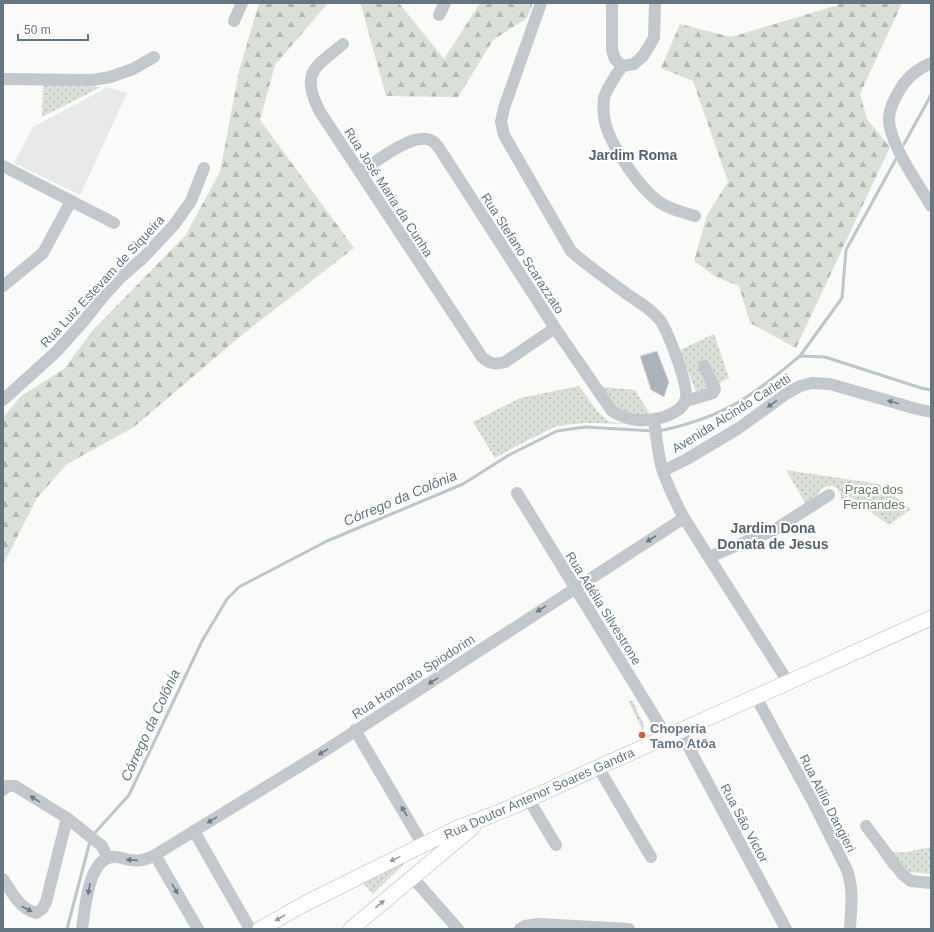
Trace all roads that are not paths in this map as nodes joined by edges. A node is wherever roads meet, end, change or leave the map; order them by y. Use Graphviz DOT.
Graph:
graph roads {
  1 [pos="242,3"];
  2 [pos="445,3"];
  3 [pos="541,3"];
  4 [pos="612,3"];
  5 [pos="655,3"];
  6 [pos="439,16"];
  7 [pos="234,21"];
  8 [pos="343,44"];
  9 [pos="154,57"];
  10 [pos="931,63"];
  11 [pos="622,66"];
  12 [pos="3,79"];
  13 [pos="3,166"];
  14 [pos="204,168"];
  15 [pos="360,172"];
  16 [pos="71,201"];
  17 [pos="931,206"];
  18 [pos="695,216"];
  19 [pos="114,223"];
  20 [pos="3,286"];
  21 [pos="555,328"];
  22 [pos="704,366"];
  23 [pos="3,400"];
  24 [pos="686,401"];
  25 [pos="931,412"];
  26 [pos="655,423"];
  27 [pos="663,471"];
  28 [pos="517,493"];
  29 [pos="829,495"];
  30 [pos="684,518"];
  31 [pos="708,557"];
  32 [pos="575,588"];
  33 [pos="931,618"];
  34 [pos="788,682"];
  35 [pos="756,697"];
  36 [pos="355,730"];
  37 [pos="674,734"];
  38 [pos="598,767"];
  39 [pos="3,790"];
  40 [pos="528,800"];
  41 [pos="66,818"];
  42 [pos="482,820"];
  43 [pos="866,826"];
  44 [pos="194,832"];
  45 [pos="424,845"];
  46 [pos="556,845"];
  47 [pos="155,855"];
  48 [pos="651,857"];
  49 [pos="108,858"];
  50 [pos="415,875"];
  51 [pos="3,879"];
  52 [pos="931,883"];
  53 [pos="82,929"];
  54 [pos="198,929"];
  55 [pos="250,929"];
  56 [pos="260,929"];
  57 [pos="351,929"];
  58 [pos="458,929"];
  59 [pos="520,929"];
  60 [pos="629,929"];
  61 [pos="786,929"];
  62 [pos="850,929"];
  1 -- 7 [label="street"];
  2 -- 6 [label="street"];
  3 -- 24 [label="street"];
  4 -- 11 [label="street"];
  5 -- 11 [label="street"];
  8 -- 15 [label="street, Rua José Maria da Cunha"];
  9 -- 12 [label="street"];
  10 -- 17 [label="street"];
  11 -- 18 [label="street"];
  13 -- 16 [label="street"];
  14 -- 23 [label="street, Rua Luiz Estevam de Siqueira"];
  15 -- 21 [label="street, Rua Stefano Scarazzato"];
  15 -- 21 [label="street, Rua José Maria da Cunha"];
  16 -- 19 [label="street"];
  16 -- 20 [label="street"];
  21 -- 26 [label="street, Rua Stefano Scarazzato"];
  22 -- 24 [label="street"];
  24 -- 26 [label="street, Rua Stefano Scarazzato"];
  25 -- 27 [label="street, Avenida Alcindo Carletti, one-way"];
  26 -- 27 [label="street"];
  27 -- 30 [label="street"];
  28 -- 32 [label="street, Rua Adélia Silvestrone"];
  29 -- 31 [label="street"];
  30 -- 31 [label="street"];
  30 -- 32 [label="street, Rua Honorato Spiodorim, one-way"];
  31 -- 34 [label="street"];
  32 -- 36 [label="street, Rua Honorato Spiodorim, one-way"];
  32 -- 37 [label="street, Rua Adélia Silvestrone"];
  33 -- 34 [label="main road, Rua Doutor Antenor Soares Gandra"];
  34 -- 35 [label="main road, Rua Doutor Antenor Soares Gandra"];
  35 -- 37 [label="main road, Rua Doutor Antenor Soares Gandra"];
  35 -- 62 [label="street, Rua Atílio Dangieri"];
  36 -- 44 [label="street, Rua Honorato Spiodorim, one-way"];
  45 -- 36 [label="street, one-way"];
  37 -- 38 [label="main road, Rua Doutor Antenor Soares Gandra"];
  37 -- 61 [label="street, Rua São Victor"];
  38 -- 40 [label="main road, Rua Doutor Antenor Soares Gandra"];
  38 -- 48 [label="street"];
  41 -- 39 [label="street, one-way"];
  40 -- 42 [label="main road, Rua Doutor Antenor Soares Gandra"];
  40 -- 46 [label="street"];
  41 -- 49 [label="street"];
  51 -- 41 [label="street, one-way"];
  42 -- 45 [label="main road, Rua Doutor Antenor Soares Gandra"];
  42 -- 50 [label="main road"];
  43 -- 52 [label="street"];
  44 -- 47 [label="street, Rua Honorato Spiodorim"];
  44 -- 55 [label="street"];
  45 -- 50 [label="main road"];
  45 -- 56 [label="main road, Rua Doutor Antenor Soares Gandra, one-way"];
  47 -- 49 [label="street, Rua Honorato Spiodorim, one-way"];
  47 -- 54 [label="street, one-way"];
  49 -- 53 [label="street, one-way"];
  57 -- 50 [label="main road, one-way"];
  50 -- 58 [label="street"];
  59 -- 60 [label="street"];
}
